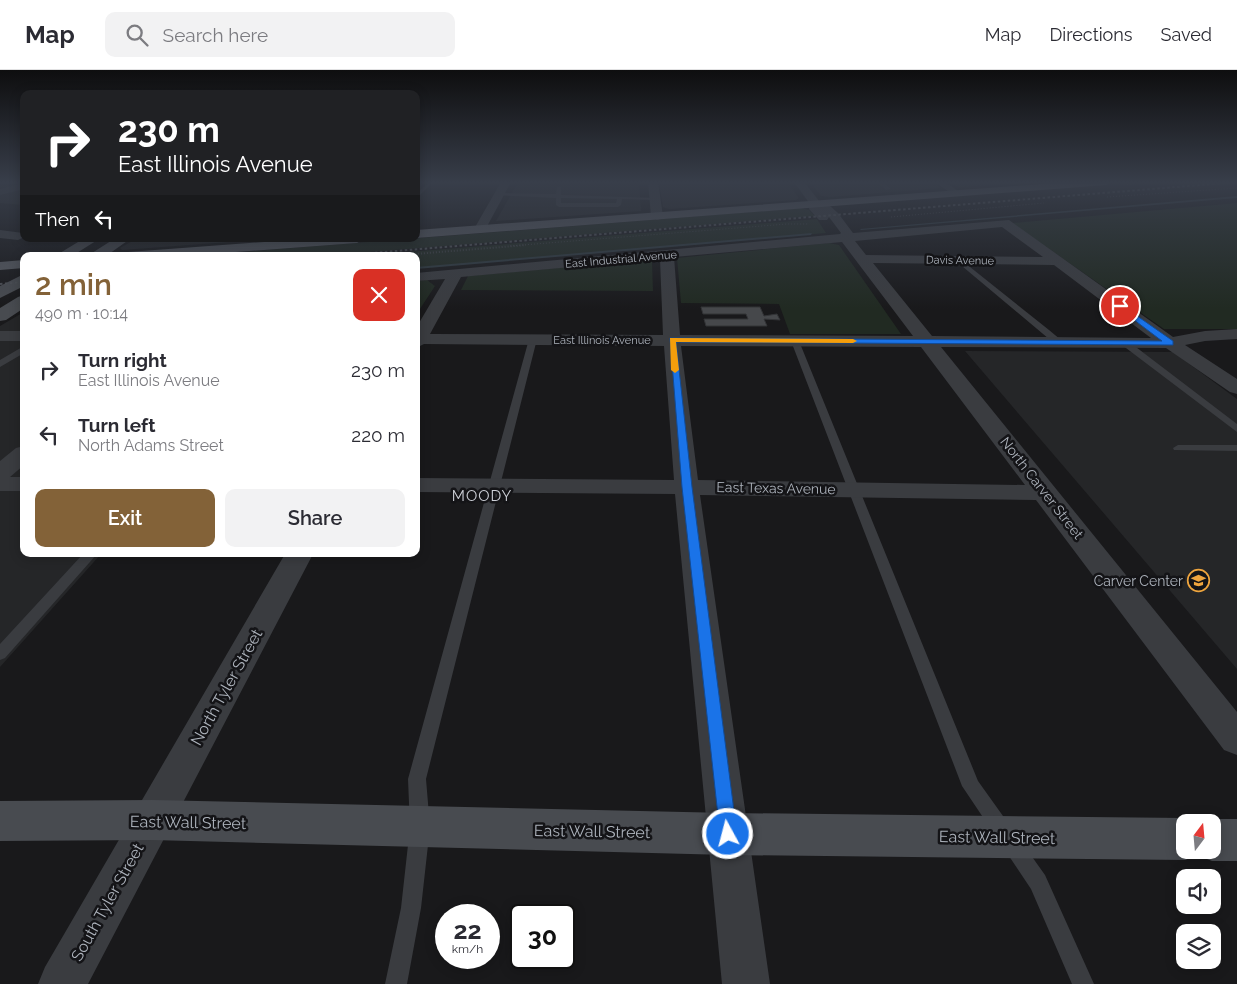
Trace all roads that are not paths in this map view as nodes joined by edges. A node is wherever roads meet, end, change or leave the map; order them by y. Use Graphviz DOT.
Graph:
graph roads {
  1 [pos="482,225"];
  2 [pos="539,225"];
  3 [pos="831,225"];
  4 [pos="841,225"];
  5 [pos="970,225"];
  6 [pos="1007,225"];
  7 [pos="480,229"];
  8 [pos="837,231"];
  9 [pos="0,234"];
  10 [pos="420,234"];
  11 [pos="18,236"];
  12 [pos="87,242"];
  13 [pos="118,242"];
  14 [pos="281,242"];
  15 [pos="69,252"];
  16 [pos="103,252"];
  17 [pos="172,252"];
  18 [pos="668,254"];
  19 [pos="862,259"];
  20 [pos="958,260"];
  21 [pos="1058,261"];
  22 [pos="20,264"];
  23 [pos="0,266"];
  24 [pos="456,274"];
  25 [pos="420,277"];
  26 [pos="20,281"];
  27 [pos="0,293"];
  28 [pos="20,303"];
  29 [pos="0,316"];
  30 [pos="1237,334"];
  31 [pos="420,335"];
  32 [pos="0,336"];
  33 [pos="20,336"];
  34 [pos="533,339"];
  35 [pos="420,340"];
  36 [pos="672,340"];
  37 [pos="795,341"];
  38 [pos="928,342"];
  39 [pos="1058,342"];
  40 [pos="1125,343"];
  41 [pos="1170,343"];
  42 [pos="20,352"];
  43 [pos="0,364"];
  44 [pos="1237,388"];
  45 [pos="1237,429"];
  46 [pos="1178,448"];
  47 [pos="1237,448"];
  48 [pos="20,456"];
  49 [pos="0,472"];
  50 [pos="0,484"];
  51 [pos="20,484"];
  52 [pos="420,485"];
  53 [pos="494,486"];
  54 [pos="687,487"];
  55 [pos="853,490"];
  56 [pos="1045,493"];
  57 [pos="87,557"];
  58 [pos="297,557"];
  59 [pos="0,654"];
  60 [pos="1237,739"];
  61 [pos="152,820"];
  62 [pos="0,821"];
  63 [pos="420,827"];
  64 [pos="728,834"];
  65 [pos="1006,837"];
  66 [pos="1176,839"];
  67 [pos="1221,840"];
  68 [pos="1237,840"];
  69 [pos="62,984"];
  70 [pos="396,984"];
  71 [pos="746,984"];
  72 [pos="1083,984"];
  1 -- 7 [label="street"];
  2 -- 7 [label="main road"];
  3 -- 8 [label="street, North Carver Street"];
  4 -- 8 [label="street, North Carver Street"];
  5 -- 8 [label="street, East Industrial Avenue"];
  6 -- 21 [label="street, East Industrial Avenue"];
  7 -- 10 [label="main road"];
  8 -- 18 [label="street, East Industrial Avenue"];
  8 -- 19 [label="street, North Carver Street"];
  9 -- 11 [label="street"];
  12 -- 15 [label="street"];
  13 -- 16 [label="street"];
  14 -- 17 [label="main road"];
  18 -- 24 [label="street, East Industrial Avenue"];
  18 -- 36 [label="street"];
  19 -- 20 [label="street, Davis Avenue"];
  19 -- 38 [label="street, North Carver Street"];
  20 -- 21 [label="street, Davis Avenue"];
  20 -- 39 [label="lane"];
  21 -- 41 [label="street"];
  22 -- 23 [label="main road"];
  24 -- 25 [label="street, East Industrial Avenue"];
  24 -- 31 [label="street"];
  26 -- 27 [label="street"];
  28 -- 29 [label="street"];
  30 -- 41 [label="street, East Illinois Avenue"];
  32 -- 33 [label="street"];
  34 -- 35 [label="street, East Illinois Avenue"];
  34 -- 36 [label="street, East Illinois Avenue"];
  34 -- 53 [label="lane"];
  36 -- 37 [label="street, East Illinois Avenue"];
  36 -- 54 [label="street"];
  37 -- 38 [label="street, East Illinois Avenue"];
  37 -- 55 [label="lane"];
  38 -- 39 [label="street, East Illinois Avenue"];
  38 -- 56 [label="street, North Carver Street"];
  39 -- 40 [label="street, East Illinois Avenue"];
  40 -- 41 [label="street, East Illinois Avenue"];
  40 -- 45 [label="lane"];
  41 -- 44 [label="street"];
  42 -- 43 [label="lane"];
  46 -- 47 [label="lane"];
  48 -- 49 [label="street"];
  50 -- 51 [label="street"];
  52 -- 53 [label="street, East Texas Avenue"];
  53 -- 54 [label="street, East Texas Avenue"];
  53 -- 63 [label="lane"];
  54 -- 55 [label="street, East Texas Avenue"];
  54 -- 64 [label="street"];
  55 -- 56 [label="street, East Texas Avenue"];
  55 -- 65 [label="lane"];
  56 -- 60 [label="street, North Carver Street"];
  57 -- 59 [label="lane"];
  58 -- 61 [label="street, North Tyler Street"];
  61 -- 62 [label="street, East Wall Street"];
  61 -- 63 [label="street, East Wall Street"];
  61 -- 69 [label="street, South Tyler Street"];
  63 -- 64 [label="street, East Wall Street"];
  63 -- 70 [label="lane"];
  64 -- 65 [label="street, East Wall Street"];
  64 -- 71 [label="street"];
  65 -- 66 [label="street, East Wall Street"];
  65 -- 72 [label="lane"];
  67 -- 68 [label="street"];
}
